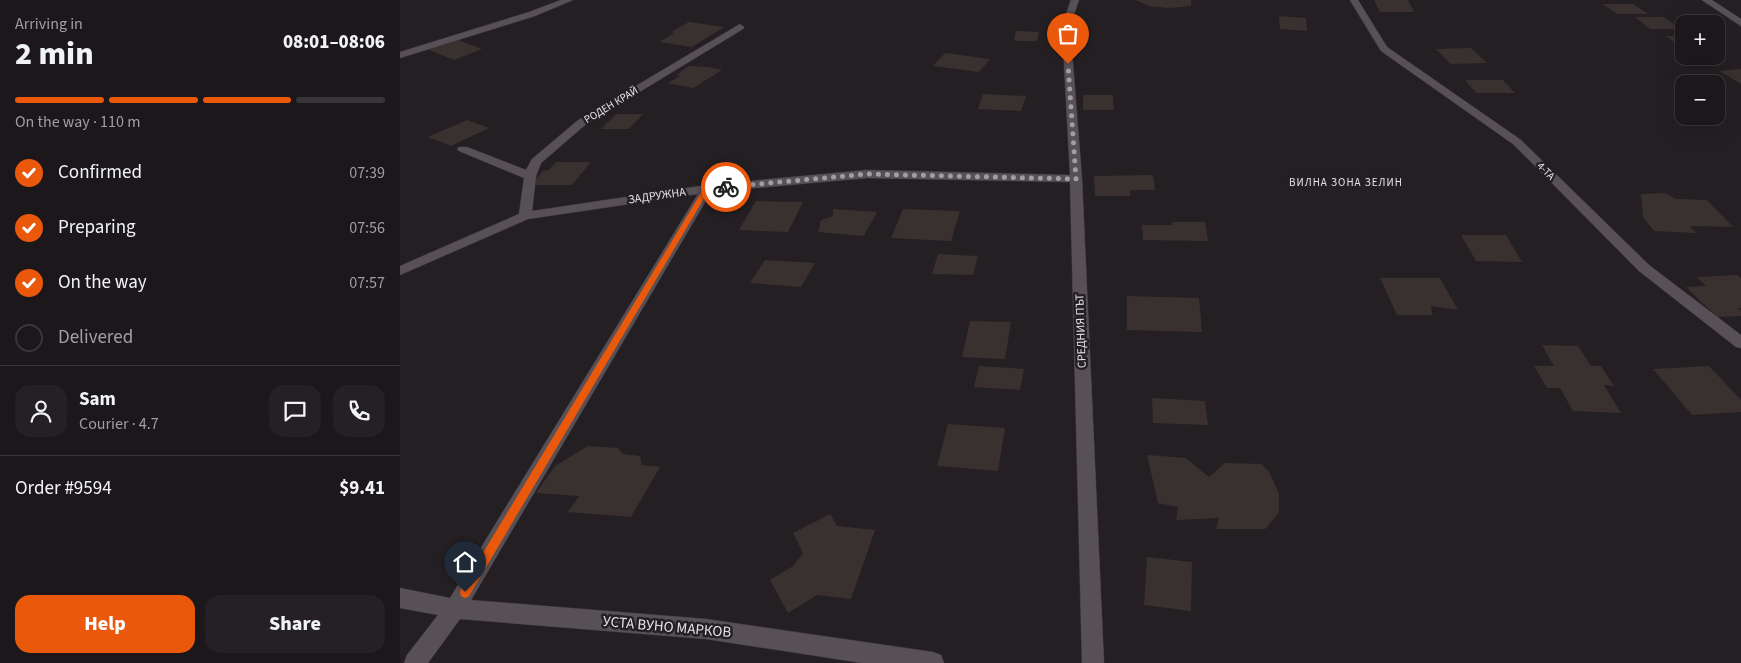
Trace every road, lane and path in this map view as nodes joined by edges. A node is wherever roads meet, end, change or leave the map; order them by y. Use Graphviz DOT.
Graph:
graph roads {
  1 [pos="568,0"];
  2 [pos="1075,0"];
  3 [pos="1354,0"];
  4 [pos="1706,0"];
  5 [pos="1741,23"];
  6 [pos="740,27"];
  7 [pos="402,53"];
  8 [pos="463,149"];
  9 [pos="530,176"];
  10 [pos="1076,179"];
  11 [pos="707,188"];
  12 [pos="525,216"];
  13 [pos="400,271"];
  14 [pos="1741,343"];
  15 [pos="400,598"];
  16 [pos="455,609"];
  17 [pos="415,663"];
  18 [pos="933,663"];
  19 [pos="1093,663"];
  1 -- 7 [label="street"];
  2 -- 10 [label="street, СРЕДНИЯ ПЪТ"];
  3 -- 14 [label="street, 4-ТА"];
  4 -- 5 [label="street"];
  6 -- 9 [label="street, РОДЕН КРАЙ"];
  8 -- 9 [label="street"];
  9 -- 12 [label="street, РОДЕН КРАЙ"];
  10 -- 11 [label="street, ЗАДРУЖНА"];
  10 -- 19 [label="street, СРЕДНИЯ ПЪТ"];
  11 -- 12 [label="street, ЗАДРУЖНА"];
  11 -- 16 [label="street"];
  12 -- 13 [label="street, ЗАДРУЖНА"];
  15 -- 16 [label="street, УСТА ВУНО МАРКОВ"];
  16 -- 17 [label="street"];
  16 -- 18 [label="street, УСТА ВУНО МАРКОВ"];
}
